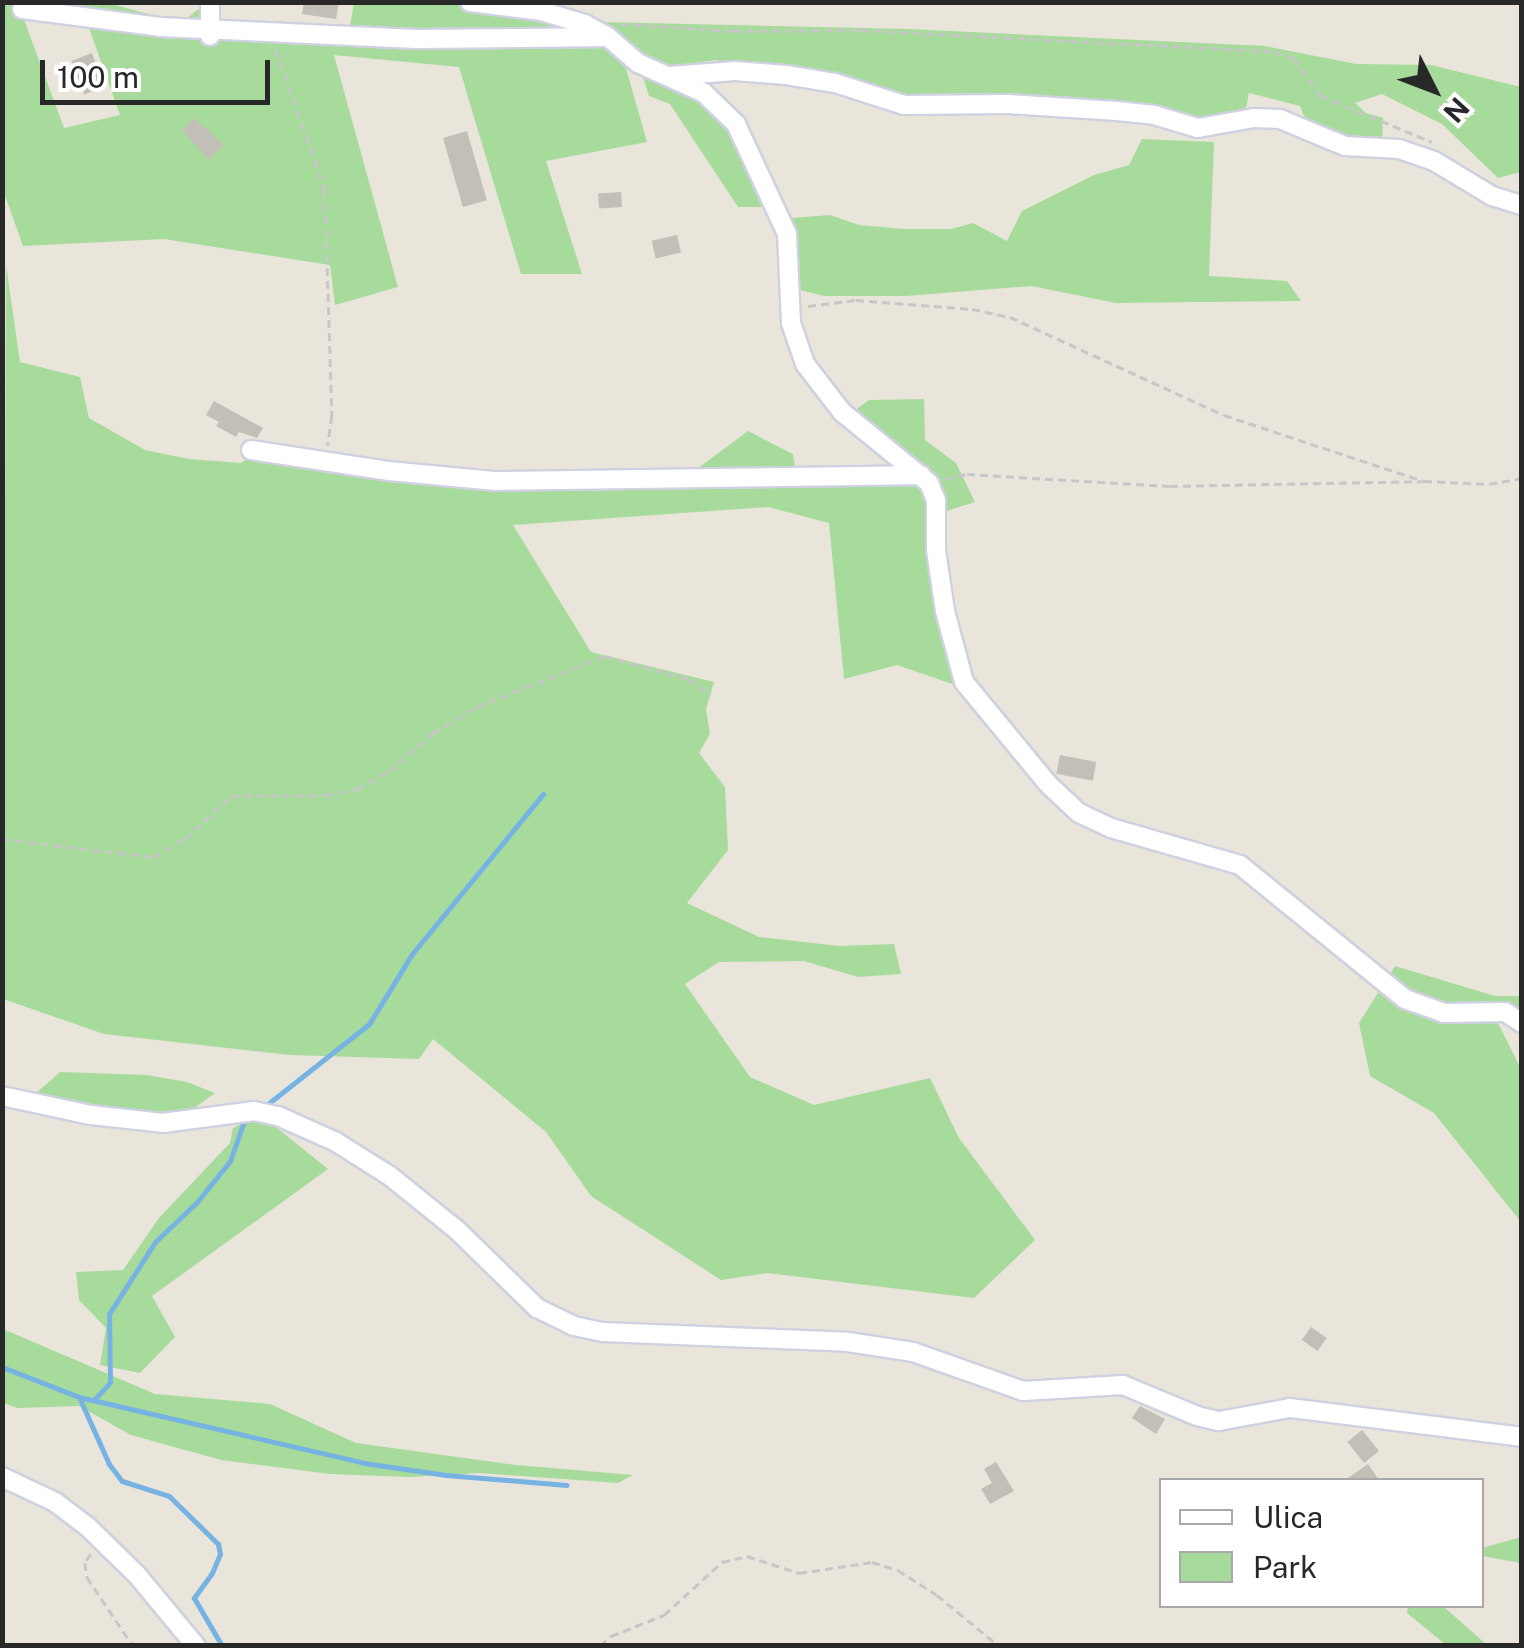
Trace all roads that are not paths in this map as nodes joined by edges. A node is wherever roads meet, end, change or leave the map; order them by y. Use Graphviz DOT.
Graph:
graph roads {
  1 [pos="210,2"];
  2 [pos="470,2"];
  3 [pos="22,9"];
  4 [pos="210,32"];
  5 [pos="608,37"];
  6 [pos="671,76"];
  7 [pos="1522,205"];
  8 [pos="251,450"];
  9 [pos="925,479"];
  10 [pos="1522,1023"];
  11 [pos="2,1096"];
  12 [pos="1522,1437"];
  13 [pos="2,1477"];
  14 [pos="196,1646"];
  1 -- 4 [label="street"];
  2 -- 5 [label="street"];
  3 -- 4 [label="street"];
  4 -- 5 [label="street"];
  5 -- 6 [label="street"];
  6 -- 7 [label="street"];
  6 -- 9 [label="street"];
  8 -- 9 [label="street"];
  9 -- 10 [label="street"];
  11 -- 12 [label="street"];
  13 -- 14 [label="street"];
}
